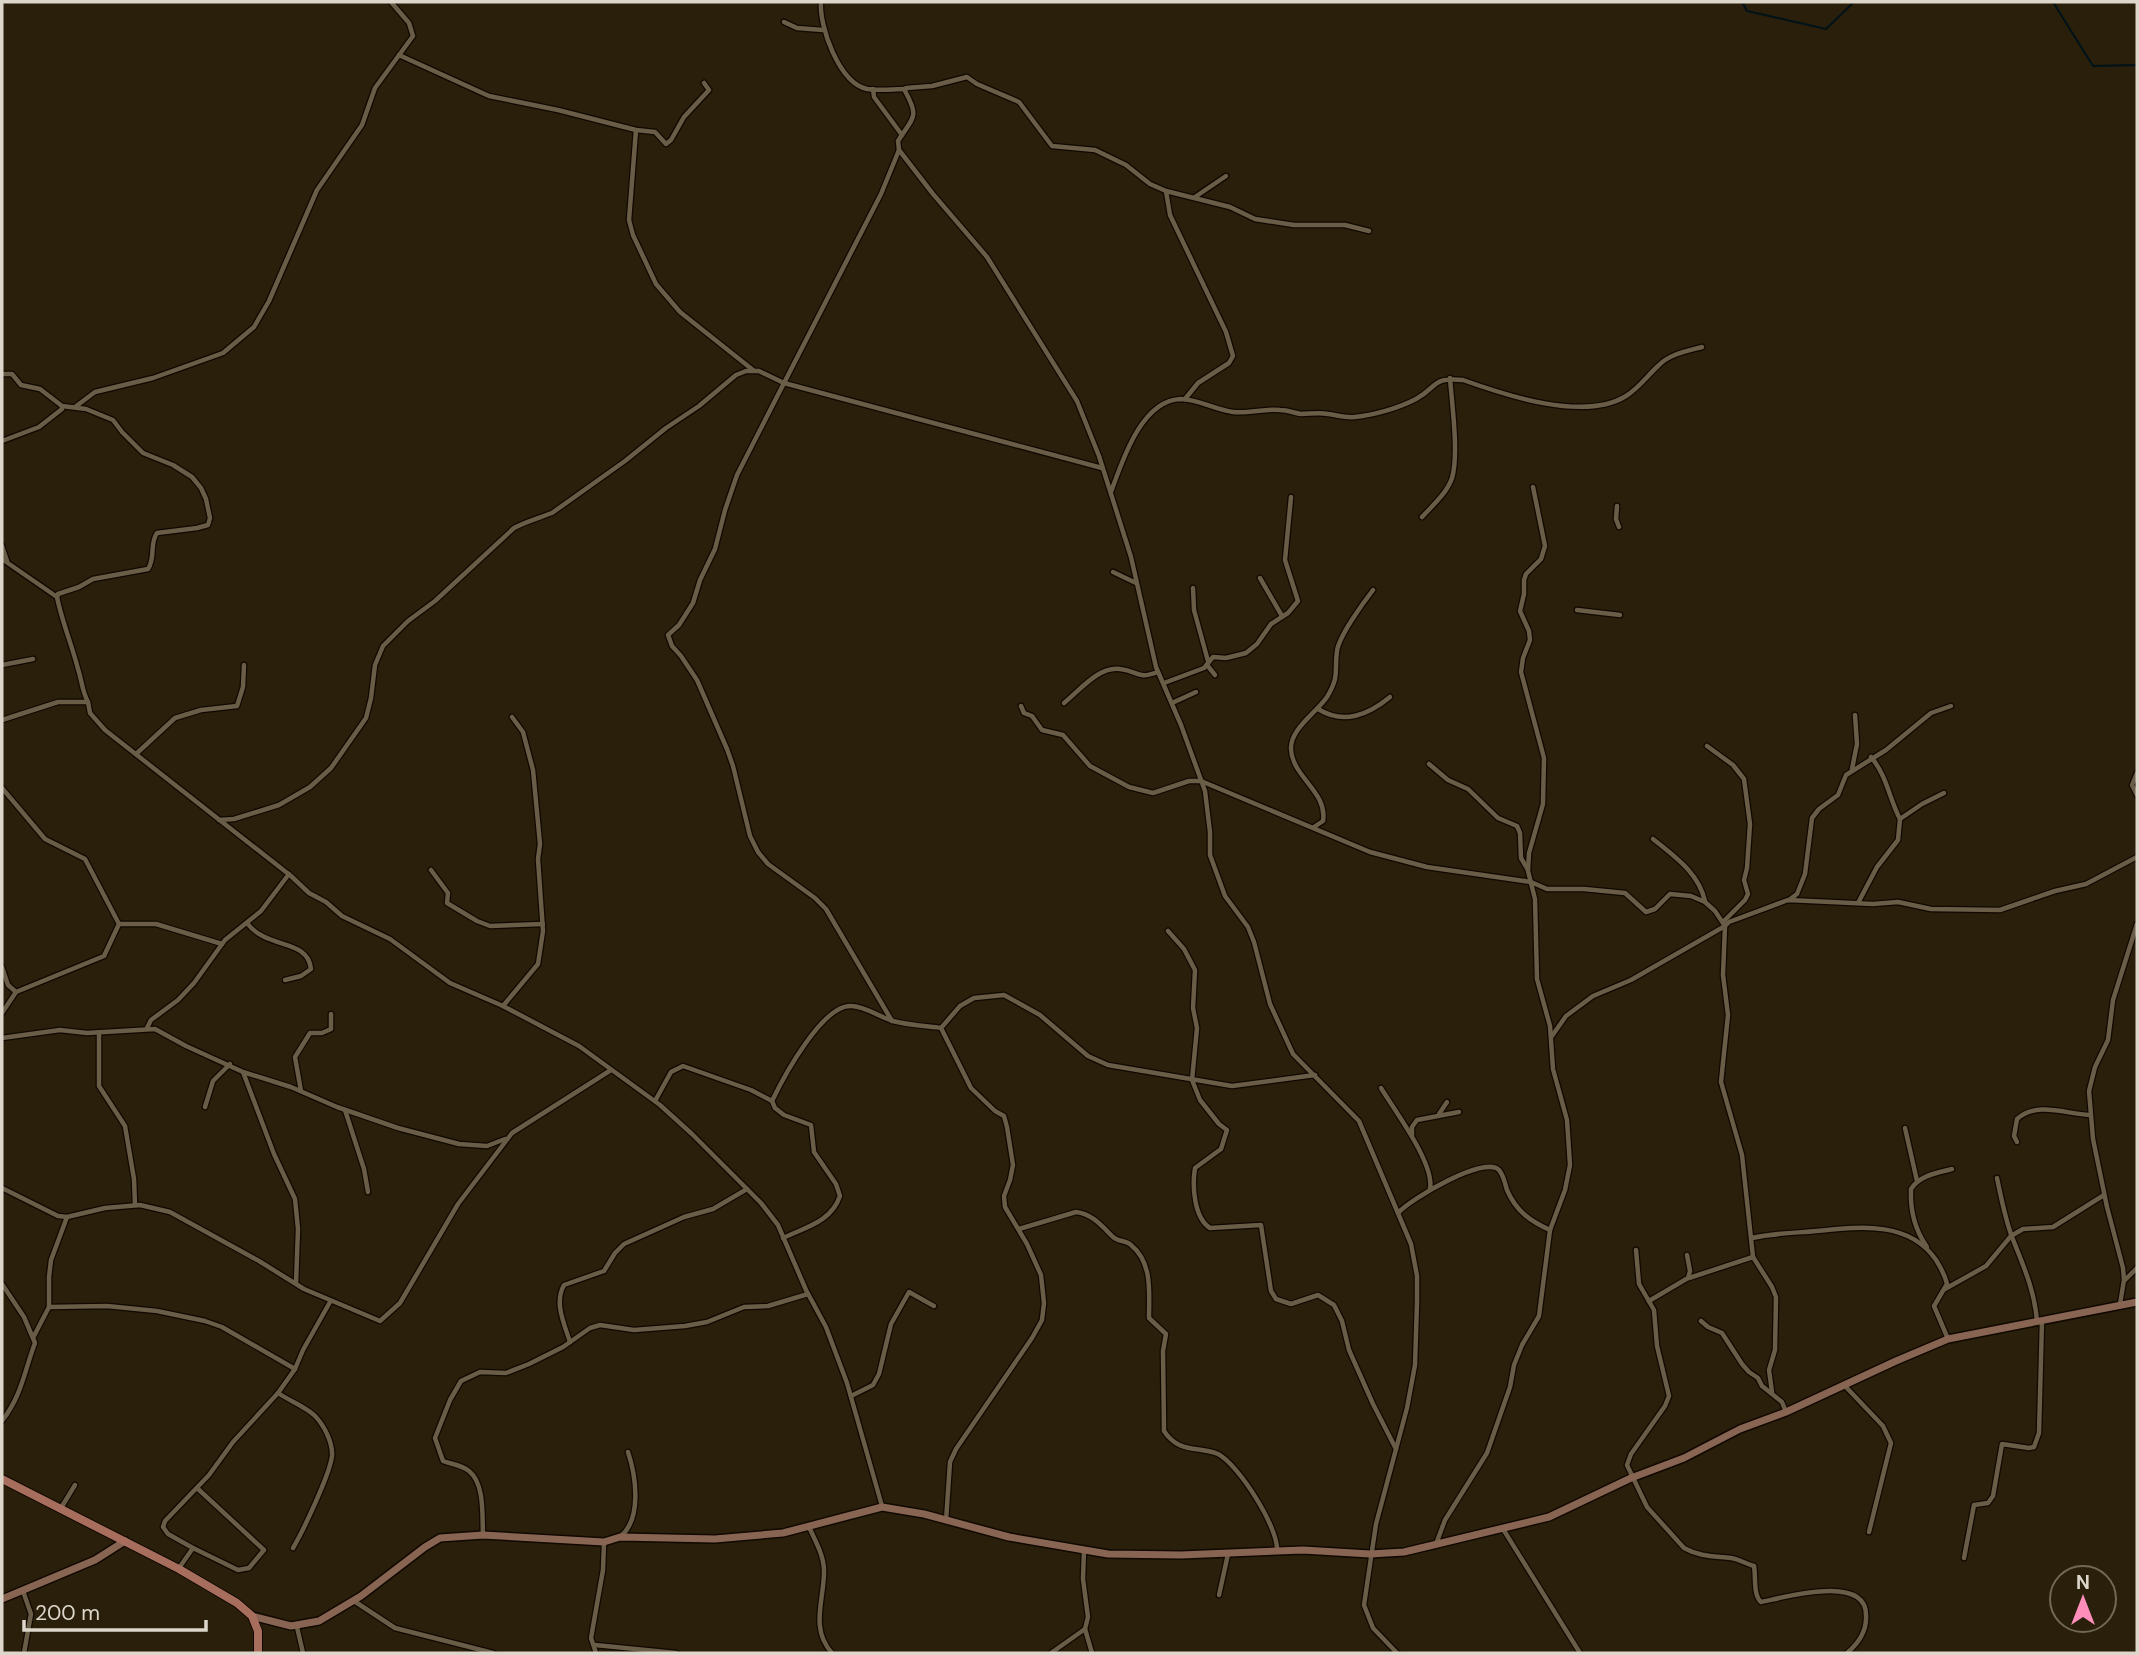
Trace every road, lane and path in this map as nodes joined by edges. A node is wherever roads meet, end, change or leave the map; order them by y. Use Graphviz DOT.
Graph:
graph roads {
  1 [pos="391,2"];
  2 [pos="821,2"];
  3 [pos="784,22"];
  4 [pos="823,30"];
  5 [pos="399,55"];
  6 [pos="704,83"];
  7 [pos="873,89"];
  8 [pos="905,89"];
  9 [pos="636,130"];
  10 [pos="902,135"];
  11 [pos="899,150"];
  12 [pos="1226,176"];
  13 [pos="1166,191"];
  14 [pos="1195,197"];
  15 [pos="1369,231"];
  16 [pos="1702,347"];
  17 [pos="753,370"];
  18 [pos="2,374"];
  19 [pos="1450,378"];
  20 [pos="784,383"];
  21 [pos="1185,399"];
  22 [pos="62,406"];
  23 [pos="75,407"];
  24 [pos="2,441"];
  25 [pos="1102,468"];
  26 [pos="1532,487"];
  27 [pos="1111,493"];
  28 [pos="1291,497"];
  29 [pos="1617,506"];
  30 [pos="1422,517"];
  31 [pos="1619,527"];
  32 [pos="2,546"];
  33 [pos="4,560"];
  34 [pos="1113,572"];
  35 [pos="1260,578"];
  36 [pos="1136,583"];
  37 [pos="1193,588"];
  38 [pos="1373,590"];
  39 [pos="57,597"];
  40 [pos="1577,610"];
  41 [pos="1620,615"];
  42 [pos="1282,617"];
  43 [pos="33,659"];
  44 [pos="1208,663"];
  45 [pos="2,665"];
  46 [pos="244,665"];
  47 [pos="1158,672"];
  48 [pos="1215,675"];
  49 [pos="1164,683"];
  50 [pos="1196,692"];
  51 [pos="1390,697"];
  52 [pos="88,702"];
  53 [pos="1172,703"];
  54 [pos="1064,704"];
  55 [pos="1021,706"];
  56 [pos="1951,706"];
  57 [pos="1318,709"];
  58 [pos="1855,715"];
  59 [pos="512,717"];
  60 [pos="2,720"];
  61 [pos="1707,746"];
  62 [pos="136,754"];
  63 [pos="1871,757"];
  64 [pos="1429,764"];
  65 [pos="1852,770"];
  66 [pos="2137,774"];
  67 [pos="1201,781"];
  68 [pos="2,788"];
  69 [pos="1944,793"];
  70 [pos="2137,795"];
  71 [pos="1900,819"];
  72 [pos="219,820"];
  73 [pos="1313,828"];
  74 [pos="1653,839"];
  75 [pos="2137,857"];
  76 [pos="431,870"];
  77 [pos="289,874"];
  78 [pos="1529,876"];
  79 [pos="1788,900"];
  80 [pos="1705,902"];
  81 [pos="1858,903"];
  82 [pos="247,923"];
  83 [pos="119,924"];
  84 [pos="543,924"];
  85 [pos="1724,924"];
  86 [pos="2137,925"];
  87 [pos="1168,931"];
  88 [pos="222,944"];
  89 [pos="2,967"];
  90 [pos="285,980"];
  91 [pos="16,992"];
  92 [pos="503,1006"];
  93 [pos="2,1013"];
  94 [pos="331,1014"];
  95 [pos="891,1021"];
  96 [pos="147,1028"];
  97 [pos="941,1028"];
  98 [pos="99,1032"];
  99 [pos="1551,1037"];
  100 [pos="2,1038"];
  101 [pos="230,1065"];
  102 [pos="611,1070"];
  103 [pos="243,1072"];
  104 [pos="1315,1075"];
  105 [pos="1192,1080"];
  106 [pos="1381,1088"];
  107 [pos="301,1092"];
  108 [pos="654,1101"];
  109 [pos="772,1101"];
  110 [pos="1447,1102"];
  111 [pos="205,1107"];
  112 [pos="344,1109"];
  113 [pos="1459,1112"];
  114 [pos="1439,1115"];
  115 [pos="2090,1115"];
  116 [pos="1905,1128"];
  117 [pos="1412,1137"];
  118 [pos="505,1139"];
  119 [pos="2017,1142"];
  120 [pos="1952,1169"];
  121 [pos="1997,1178"];
  122 [pos="1917,1182"];
  123 [pos="2,1188"];
  124 [pos="748,1189"];
  125 [pos="1430,1191"];
  126 [pos="368,1192"];
  127 [pos="2104,1195"];
  128 [pos="135,1205"];
  129 [pos="1398,1213"];
  130 [pos="67,1217"];
  131 [pos="1019,1229"];
  132 [pos="1550,1230"];
  133 [pos="2011,1236"];
  134 [pos="783,1238"];
  135 [pos="1752,1238"];
  136 [pos="1636,1250"];
  137 [pos="1929,1250"];
  138 [pos="1687,1255"];
  139 [pos="1753,1257"];
  140 [pos="2137,1268"];
  141 [pos="1688,1278"];
  142 [pos="2124,1280"];
  143 [pos="2,1284"];
  144 [pos="296,1284"];
  145 [pos="1945,1289"];
  146 [pos="808,1294"];
  147 [pos="1650,1301"];
  148 [pos="330,1302"];
  149 [pos="2137,1302"];
  150 [pos="2120,1304"];
  151 [pos="933,1306"];
  152 [pos="49,1307"];
  153 [pos="1701,1321"];
  154 [pos="2039,1322"];
  155 [pos="34,1336"];
  156 [pos="1948,1339"];
  157 [pos="570,1342"];
  158 [pos="295,1369"];
  159 [pos="1844,1385"];
  160 [pos="278,1392"];
  161 [pos="1772,1392"];
  162 [pos="850,1396"];
  163 [pos="1786,1412"];
  164 [pos="2,1421"];
  165 [pos="1396,1449"];
  166 [pos="628,1452"];
  167 [pos="1632,1478"];
  168 [pos="2,1479"];
  169 [pos="75,1485"];
  170 [pos="197,1488"];
  171 [pos="883,1507"];
  172 [pos="61,1508"];
  173 [pos="946,1521"];
  174 [pos="809,1526"];
  175 [pos="1503,1529"];
  176 [pos="1869,1532"];
  177 [pos="483,1535"];
  178 [pos="620,1537"];
  179 [pos="125,1541"];
  180 [pos="604,1542"];
  181 [pos="1435,1545"];
  182 [pos="193,1548"];
  183 [pos="293,1548"];
  184 [pos="1084,1550"];
  185 [pos="1277,1551"];
  186 [pos="1228,1553"];
  187 [pos="1370,1554"];
  188 [pos="1964,1558"];
  189 [pos="179,1569"];
  190 [pos="23,1591"];
  191 [pos="1219,1595"];
  192 [pos="2,1599"];
  193 [pos="354,1601"];
  194 [pos="252,1616"];
  195 [pos="296,1627"];
  196 [pos="1085,1629"];
  197 [pos="594,1645"];
  198 [pos="24,1653"];
  199 [pos="258,1653"];
  200 [pos="303,1653"];
  201 [pos="492,1653"];
  202 [pos="596,1653"];
  203 [pos="676,1653"];
  204 [pos="832,1653"];
  205 [pos="1051,1653"];
  206 [pos="1092,1653"];
  207 [pos="1397,1653"];
  208 [pos="1580,1653"];
  209 [pos="1847,1653"];
  1 -- 5 [label="street"];
  2 -- 4 [label="street"];
  3 -- 4 [label="street"];
  4 -- 7 [label="street"];
  5 -- 9 [label="street"];
  5 -- 23 [label="street"];
  6 -- 9 [label="street"];
  7 -- 8 [label="street"];
  7 -- 10 [label="street"];
  8 -- 10 [label="street"];
  8 -- 13 [label="street"];
  9 -- 17 [label="street"];
  10 -- 11 [label="street"];
  11 -- 20 [label="street"];
  11 -- 25 [label="street"];
  12 -- 14 [label="street"];
  13 -- 14 [label="street"];
  13 -- 21 [label="street"];
  14 -- 15 [label="street"];
  16 -- 19 [label="street"];
  17 -- 20 [label="street"];
  17 -- 72 [label="street"];
  18 -- 22 [label="street"];
  19 -- 21 [label="street"];
  19 -- 30 [label="street"];
  20 -- 25 [label="street"];
  20 -- 95 [label="street"];
  21 -- 27 [label="street"];
  22 -- 23 [label="street"];
  22 -- 24 [label="street"];
  23 -- 39 [label="street"];
  25 -- 27 [label="street"];
  26 -- 78 [label="street"];
  27 -- 36 [label="street"];
  28 -- 42 [label="street"];
  29 -- 31 [label="street"];
  32 -- 33 [label="street"];
  33 -- 39 [label="street"];
  34 -- 36 [label="street"];
  35 -- 42 [label="street"];
  36 -- 47 [label="street"];
  37 -- 44 [label="street"];
  38 -- 57 [label="street"];
  39 -- 52 [label="street"];
  40 -- 41 [label="street"];
  42 -- 44 [label="street"];
  43 -- 45 [label="street"];
  44 -- 48 [label="street"];
  44 -- 49 [label="street"];
  46 -- 62 [label="street"];
  47 -- 49 [label="street"];
  47 -- 54 [label="street"];
  49 -- 53 [label="street"];
  50 -- 53 [label="street"];
  51 -- 57 [label="street"];
  52 -- 60 [label="street"];
  52 -- 62 [label="street"];
  53 -- 67 [label="street"];
  55 -- 67 [label="street"];
  56 -- 63 [label="street"];
  57 -- 73 [label="street"];
  58 -- 65 [label="street"];
  59 -- 84 [label="street"];
  61 -- 85 [label="street"];
  62 -- 72 [label="street"];
  63 -- 65 [label="street"];
  63 -- 71 [label="street"];
  64 -- 78 [label="street"];
  65 -- 79 [label="street"];
  66 -- 70 [label="street"];
  67 -- 73 [label="street"];
  67 -- 104 [label="street"];
  68 -- 83 [label="street"];
  69 -- 71 [label="street"];
  71 -- 81 [label="street"];
  72 -- 77 [label="street"];
  73 -- 78 [label="street"];
  74 -- 80 [label="street"];
  75 -- 81 [label="street"];
  76 -- 84 [label="street"];
  77 -- 82 [label="street"];
  77 -- 92 [label="street"];
  78 -- 80 [label="street"];
  78 -- 99 [label="street"];
  79 -- 81 [label="street"];
  79 -- 85 [label="street"];
  80 -- 85 [label="street"];
  82 -- 88 [label="street"];
  82 -- 90 [label="street"];
  83 -- 88 [label="street"];
  83 -- 91 [label="street"];
  84 -- 92 [label="street"];
  85 -- 99 [label="street"];
  85 -- 135 [label="street"];
  86 -- 115 [label="street"];
  87 -- 105 [label="street"];
  88 -- 96 [label="street"];
  89 -- 91 [label="street"];
  91 -- 93 [label="street"];
  92 -- 102 [label="street"];
  94 -- 107 [label="street"];
  95 -- 97 [label="street"];
  95 -- 109 [label="street"];
  96 -- 98 [label="street"];
  96 -- 101 [label="street"];
  97 -- 105 [label="street"];
  97 -- 131 [label="street"];
  98 -- 100 [label="street"];
  98 -- 128 [label="street"];
  99 -- 132 [label="street"];
  101 -- 103 [label="street"];
  101 -- 111 [label="street"];
  102 -- 108 [label="street"];
  102 -- 118 [label="street"];
  103 -- 107 [label="street"];
  103 -- 144 [label="street"];
  104 -- 105 [label="street"];
  104 -- 129 [label="street"];
  105 -- 165 [label="street"];
  106 -- 117 [label="street"];
  107 -- 112 [label="street"];
  108 -- 109 [label="street"];
  108 -- 124 [label="street"];
  109 -- 134 [label="street"];
  110 -- 114 [label="street"];
  112 -- 118 [label="street"];
  112 -- 126 [label="street"];
  113 -- 114 [label="street"];
  114 -- 117 [label="street"];
  115 -- 119 [label="street"];
  115 -- 127 [label="street"];
  116 -- 122 [label="street"];
  117 -- 125 [label="street"];
  118 -- 148 [label="street"];
  120 -- 122 [label="street"];
  121 -- 133 [label="street"];
  122 -- 137 [label="street"];
  123 -- 130 [label="street"];
  124 -- 134 [label="street"];
  124 -- 157 [label="street"];
  125 -- 129 [label="street"];
  125 -- 132 [label="street"];
  127 -- 133 [label="street"];
  127 -- 142 [label="street"];
  128 -- 130 [label="street"];
  128 -- 144 [label="street"];
  129 -- 165 [label="street"];
  130 -- 152 [label="street"];
  131 -- 173 [label="street"];
  131 -- 185 [label="street"];
  132 -- 181 [label="street"];
  133 -- 145 [label="street"];
  133 -- 154 [label="street"];
  134 -- 146 [label="street"];
  135 -- 137 [label="street"];
  135 -- 139 [label="street"];
  136 -- 147 [label="street"];
  137 -- 145 [label="street"];
  138 -- 141 [label="street"];
  139 -- 141 [label="street"];
  139 -- 161 [label="street"];
  140 -- 142 [label="street"];
  141 -- 147 [label="street"];
  142 -- 150 [label="street"];
  143 -- 155 [label="street"];
  144 -- 148 [label="street"];
  145 -- 156 [label="street"];
  146 -- 157 [label="street"];
  146 -- 162 [label="street"];
  147 -- 167 [label="street"];
  148 -- 158 [label="street"];
  149 -- 150 [label="main road"];
  150 -- 154 [label="main road"];
  151 -- 162 [label="street"];
  152 -- 155 [label="street"];
  152 -- 158 [label="street"];
  153 -- 161 [label="street"];
  154 -- 156 [label="main road"];
  154 -- 188 [label="street"];
  155 -- 164 [label="street"];
  156 -- 159 [label="main road"];
  157 -- 177 [label="street"];
  158 -- 160 [label="street"];
  159 -- 163 [label="main road"];
  159 -- 176 [label="street"];
  160 -- 170 [label="street"];
  160 -- 183 [label="street"];
  161 -- 163 [label="street"];
  162 -- 171 [label="street"];
  163 -- 167 [label="main road"];
  165 -- 187 [label="street"];
  166 -- 178 [label="street"];
  167 -- 175 [label="main road"];
  167 -- 209 [label="street"];
  168 -- 172 [label="main road"];
  169 -- 172 [label="street"];
  170 -- 182 [label="street"];
  170 -- 182 [label="street"];
  171 -- 173 [label="main road"];
  171 -- 174 [label="main road"];
  172 -- 179 [label="main road"];
  173 -- 184 [label="main road"];
  174 -- 178 [label="main road"];
  174 -- 204 [label="street"];
  175 -- 181 [label="main road"];
  175 -- 208 [label="street"];
  177 -- 180 [label="main road"];
  177 -- 193 [label="main road"];
  178 -- 180 [label="main road"];
  179 -- 189 [label="main road"];
  179 -- 190 [label="main road"];
  180 -- 197 [label="street"];
  181 -- 187 [label="main road"];
  182 -- 189 [label="street"];
  184 -- 186 [label="main road"];
  184 -- 196 [label="street"];
  185 -- 186 [label="main road"];
  185 -- 187 [label="main road"];
  186 -- 191 [label="street"];
  187 -- 207 [label="street"];
  189 -- 194 [label="main road"];
  190 -- 192 [label="main road"];
  190 -- 198 [label="street"];
  193 -- 195 [label="main road"];
  193 -- 201 [label="street"];
  194 -- 195 [label="main road"];
  194 -- 199 [label="main road"];
  195 -- 200 [label="street"];
  196 -- 205 [label="street"];
  196 -- 206 [label="street"];
  197 -- 202 [label="street"];
  197 -- 203 [label="street"];
}
